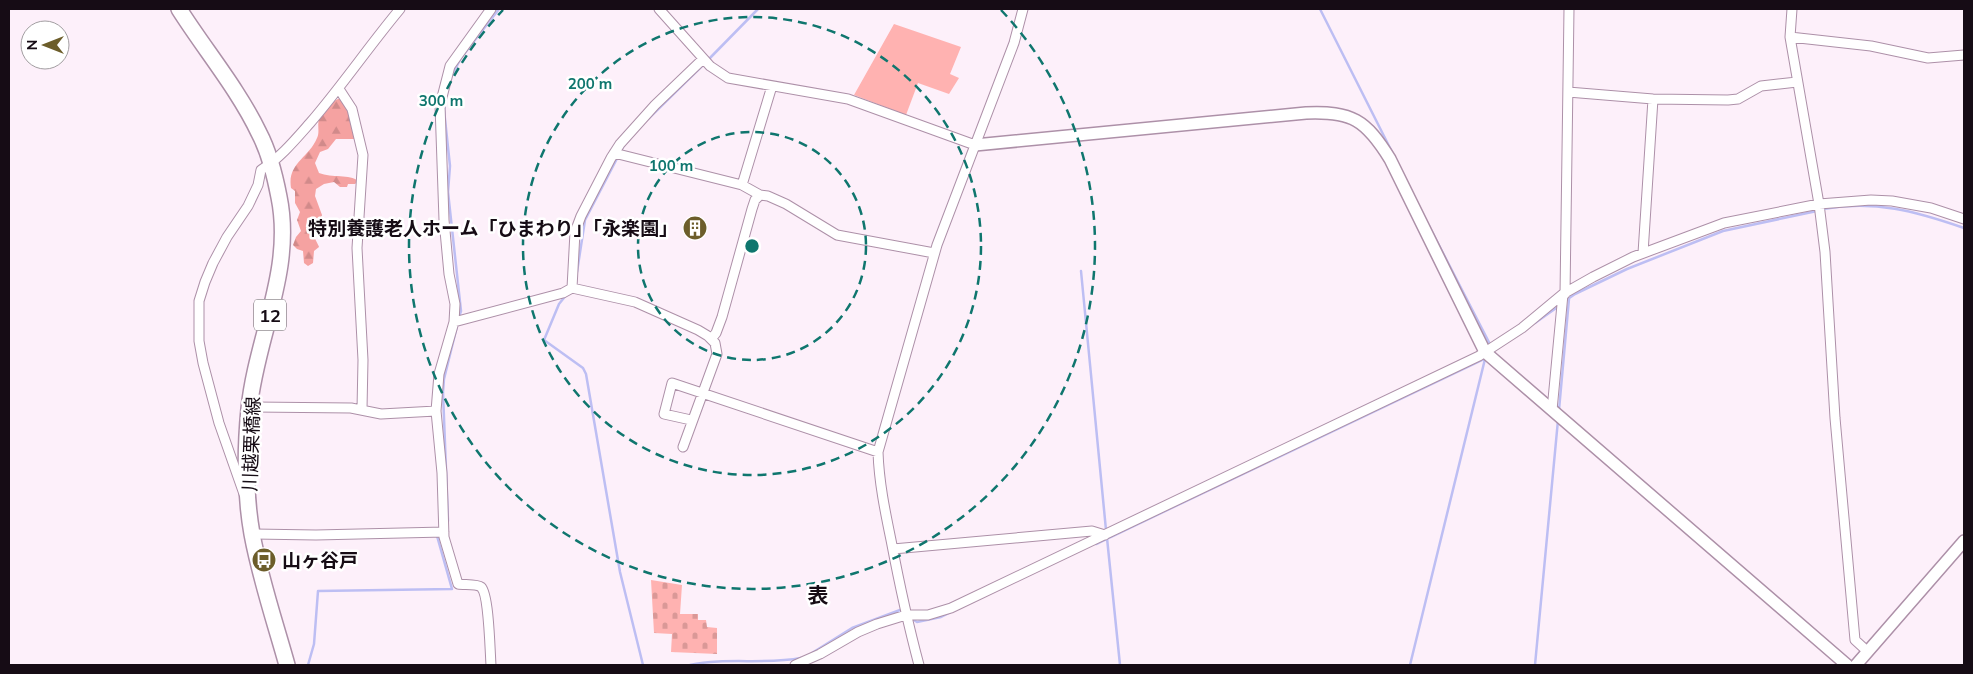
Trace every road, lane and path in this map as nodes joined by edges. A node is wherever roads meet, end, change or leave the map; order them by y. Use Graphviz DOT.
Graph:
graph roads {
  1 [pos="179,9"];
  2 [pos="400,9"];
  3 [pos="491,9"];
  4 [pos="659,9"];
  5 [pos="1023,9"];
  6 [pos="1569,9"];
  7 [pos="1792,9"];
  8 [pos="1790,37"];
  9 [pos="1964,55"];
  10 [pos="703,58"];
  11 [pos="1797,82"];
  12 [pos="772,86"];
  13 [pos="339,89"];
  14 [pos="1568,92"];
  15 [pos="1653,99"];
  16 [pos="975,145"];
  17 [pos="614,153"];
  18 [pos="271,164"];
  19 [pos="742,185"];
  20 [pos="760,195"];
  21 [pos="1819,204"];
  22 [pos="1964,219"];
  23 [pos="934,253"];
  24 [pos="1643,253"];
  25 [pos="572,288"];
  26 [pos="1564,294"];
  27 [pos="454,322"];
  28 [pos="711,339"];
  29 [pos="1484,352"];
  30 [pos="702,394"];
  31 [pos="249,407"];
  32 [pos="362,409"];
  33 [pos="1552,410"];
  34 [pos="436,411"];
  35 [pos="692,420"];
  36 [pos="683,446"];
  37 [pos="878,452"];
  38 [pos="248,502"];
  39 [pos="444,532"];
  40 [pos="252,534"];
  41 [pos="1104,535"];
  42 [pos="1964,541"];
  43 [pos="892,549"];
  44 [pos="906,616"];
  45 [pos="1867,651"];
  46 [pos="287,665"];
  47 [pos="491,665"];
  48 [pos="795,665"];
  49 [pos="919,665"];
  50 [pos="1847,665"];
  51 [pos="1856,665"];
  1 -- 18 [label="main road, 川越栗橋線 / 12"];
  2 -- 13 [label="street"];
  3 -- 27 [label="street"];
  4 -- 10 [label="street"];
  5 -- 16 [label="street"];
  6 -- 14 [label="street"];
  7 -- 8 [label="street"];
  8 -- 9 [label="street"];
  8 -- 11 [label="street"];
  10 -- 12 [label="street"];
  10 -- 17 [label="street"];
  11 -- 15 [label="street"];
  11 -- 21 [label="street"];
  12 -- 16 [label="street"];
  12 -- 19 [label="street"];
  13 -- 18 [label="street"];
  13 -- 32 [label="street"];
  14 -- 15 [label="street"];
  14 -- 26 [label="street"];
  15 -- 24 [label="street"];
  16 -- 23 [label="street"];
  16 -- 29 [label="street"];
  17 -- 19 [label="street"];
  17 -- 25 [label="street"];
  18 -- 31 [label="main road, 川越栗橋線 / 12"];
  18 -- 38 [label="street"];
  19 -- 20 [label="street"];
  20 -- 23 [label="street"];
  20 -- 28 [label="street"];
  21 -- 22 [label="street"];
  21 -- 24 [label="street"];
  21 -- 45 [label="street"];
  23 -- 37 [label="street"];
  24 -- 26 [label="street"];
  25 -- 27 [label="street"];
  25 -- 28 [label="street"];
  26 -- 29 [label="street"];
  26 -- 33 [label="street"];
  27 -- 34 [label="street"];
  28 -- 30 [label="street"];
  29 -- 33 [label="street"];
  29 -- 41 [label="street"];
  30 -- 35 [label="street"];
  30 -- 35 [label="street"];
  30 -- 37 [label="street"];
  31 -- 32 [label="street"];
  31 -- 38 [label="main road, 川越栗橋線 / 12"];
  32 -- 34 [label="street"];
  33 -- 50 [label="street"];
  34 -- 39 [label="street"];
  35 -- 36 [label="street"];
  37 -- 43 [label="street"];
  38 -- 40 [label="main road, 川越栗橋線 / 12"];
  39 -- 40 [label="street"];
  39 -- 47 [label="street"];
  40 -- 46 [label="main road, 川越栗橋線 / 12"];
  41 -- 43 [label="street"];
  41 -- 44 [label="street"];
  42 -- 45 [label="street"];
  43 -- 44 [label="street"];
  44 -- 48 [label="street"];
  44 -- 49 [label="street"];
  45 -- 51 [label="street"];
}
